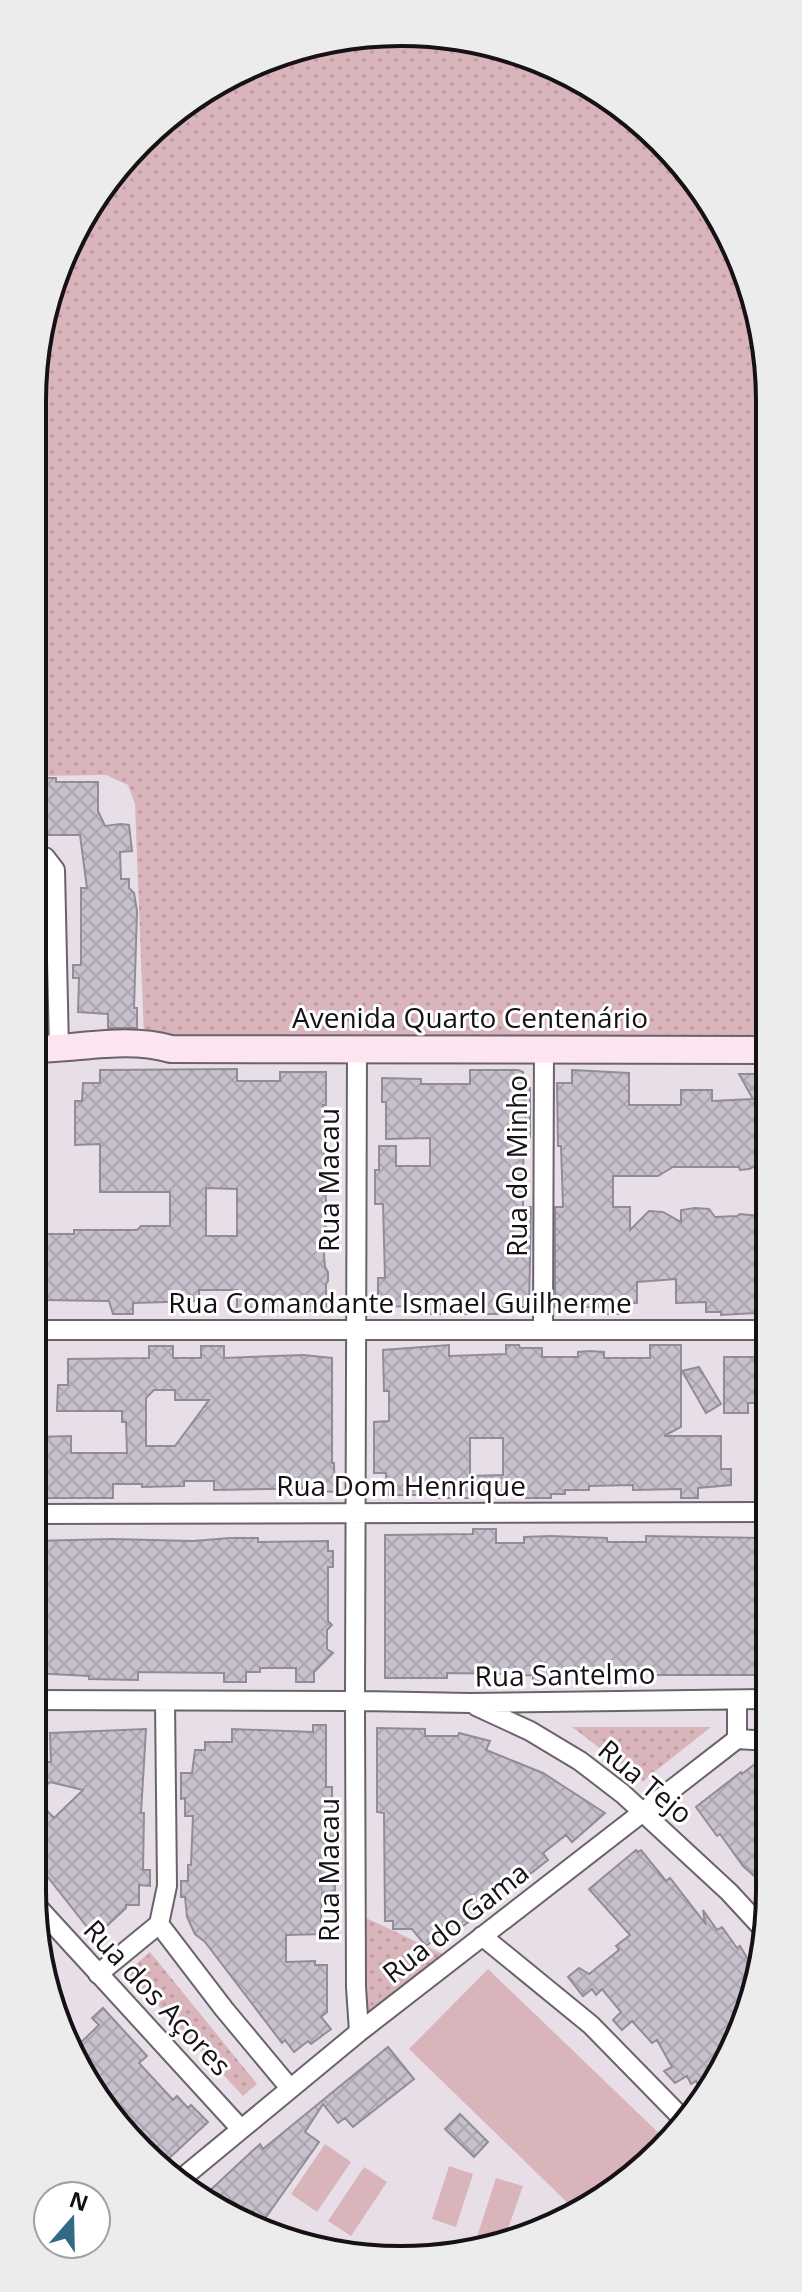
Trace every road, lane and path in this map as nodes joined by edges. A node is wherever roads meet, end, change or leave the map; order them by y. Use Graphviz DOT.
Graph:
graph roads {
  1 [pos="46,858"];
  2 [pos="46,1049"];
  3 [pos="66,1049"];
  4 [pos="357,1049"];
  5 [pos="544,1049"];
  6 [pos="756,1050"];
  7 [pos="46,1330"];
  8 [pos="543,1330"];
  9 [pos="756,1330"];
  10 [pos="356,1331"];
  11 [pos="756,1512"];
  12 [pos="46,1514"];
  13 [pos="356,1514"];
  14 [pos="756,1699"];
  15 [pos="46,1700"];
  16 [pos="737,1700"];
  17 [pos="165,1701"];
  18 [pos="355,1701"];
  19 [pos="470,1703"];
  20 [pos="737,1739"];
  21 [pos="756,1740"];
  22 [pos="643,1812"];
  23 [pos="47,1918"];
  24 [pos="755,1920"];
  25 [pos="159,1924"];
  26 [pos="482,1936"];
  27 [pos="98,1974"];
  28 [pos="359,2032"];
  29 [pos="289,2087"];
  30 [pos="678,2113"];
  31 [pos="240,2128"];
  32 [pos="187,2174"];
  1 -- 3 [label="street"];
  2 -- 3 [label="street, Avenida Quarto Centenário"];
  3 -- 4 [label="street, Avenida Quarto Centenário"];
  4 -- 5 [label="street, Avenida Quarto Centenário"];
  4 -- 10 [label="street, Rua Macau"];
  5 -- 6 [label="street, Avenida Quarto Centenário"];
  5 -- 8 [label="street, Rua do Minho"];
  7 -- 10 [label="street, Rua Comandante Ismael Guilherme"];
  8 -- 9 [label="street, Rua Comandante Ismael Guilherme"];
  8 -- 10 [label="street, Rua Comandante Ismael Guilherme"];
  10 -- 13 [label="street, Rua Macau"];
  11 -- 13 [label="street, Rua Dom Henrique"];
  12 -- 13 [label="street, Rua Dom Henrique"];
  13 -- 18 [label="street, Rua Macau"];
  14 -- 16 [label="street, Rua Santelmo"];
  15 -- 17 [label="street, Rua Santelmo"];
  16 -- 19 [label="street, Rua Santelmo"];
  16 -- 20 [label="street"];
  17 -- 18 [label="street, Rua Santelmo"];
  17 -- 25 [label="street"];
  18 -- 19 [label="street, Rua Santelmo"];
  18 -- 28 [label="street, Rua Macau"];
  19 -- 22 [label="street, Rua Tejo"];
  20 -- 21 [label="street"];
  20 -- 22 [label="street, Rua do Gama"];
  22 -- 24 [label="street, Rua Tejo"];
  22 -- 26 [label="street, Rua do Gama"];
  23 -- 27 [label="street, Rua dos Açores"];
  25 -- 27 [label="street"];
  25 -- 29 [label="street"];
  26 -- 28 [label="street, Rua do Gama"];
  26 -- 30 [label="street"];
  27 -- 31 [label="street, Rua dos Açores"];
  28 -- 29 [label="street, Rua do Gama"];
  29 -- 31 [label="street, Rua do Gama"];
  31 -- 32 [label="street, Rua do Gama"];
}
